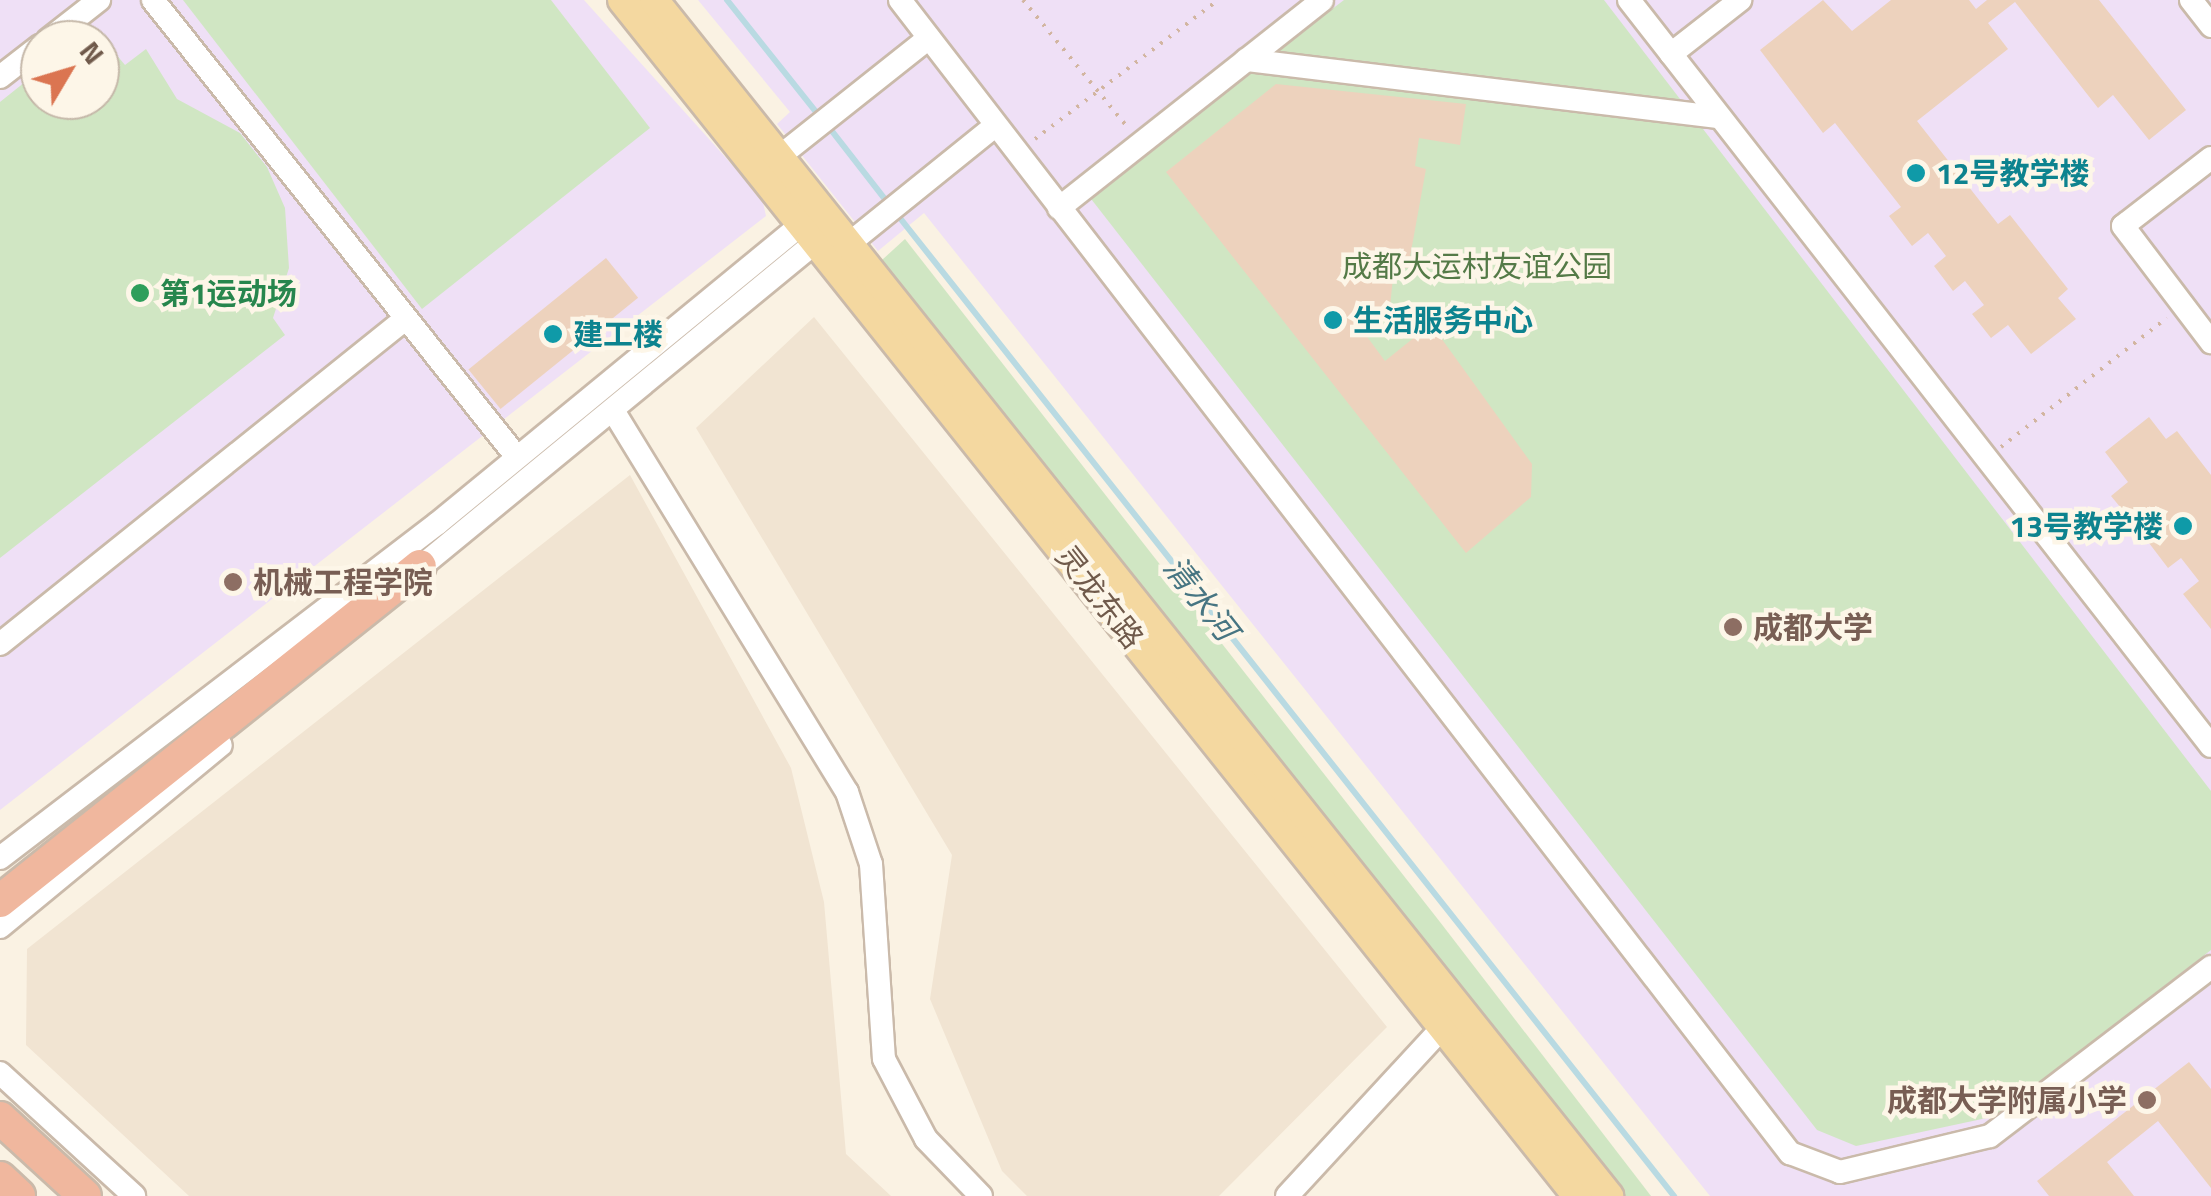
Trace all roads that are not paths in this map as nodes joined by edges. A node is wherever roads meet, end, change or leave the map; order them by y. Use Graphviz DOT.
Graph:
graph roads {
  1 [pos="100,0"];
  2 [pos="153,0"];
  3 [pos="622,0"];
  4 [pos="654,0"];
  5 [pos="900,0"];
  6 [pos="1322,0"];
  7 [pos="1629,0"];
  8 [pos="1740,0"];
  9 [pos="2191,0"];
  10 [pos="74,20"];
  11 [pos="2211,26"];
  12 [pos="929,38"];
  13 [pos="1671,54"];
  14 [pos="1246,60"];
  15 [pos="20,62"];
  16 [pos="0,77"];
  17 [pos="1720,117"];
  18 [pos="996,125"];
  19 [pos="791,148"];
  20 [pos="2211,158"];
  21 [pos="1060,208"];
  22 [pos="834,227"];
  23 [pos="404,320"];
  24 [pos="2211,342"];
  25 [pos="614,412"];
  26 [pos="516,456"];
  27 [pos="420,566"];
  28 [pos="0,644"];
  29 [pos="2211,746"];
  30 [pos="0,858"];
  31 [pos="0,901"];
  32 [pos="0,927"];
  33 [pos="2211,968"];
  34 [pos="1451,1019"];
  35 [pos="0,1073"];
  36 [pos="0,1118"];
  37 [pos="0,1178"];
  38 [pos="19,1196"];
  39 [pos="85,1196"];
  40 [pos="134,1196"];
  41 [pos="980,1196"];
  42 [pos="1286,1196"];
  43 [pos="1576,1196"];
  44 [pos="1608,1196"];
  1 -- 10 [label="street"];
  2 -- 23 [label="street"];
  3 -- 22 [label="main road, 灵龙东路"];
  4 -- 19 [label="main road, 灵龙东路"];
  5 -- 12 [label="street"];
  6 -- 14 [label="street"];
  7 -- 13 [label="street"];
  8 -- 13 [label="street"];
  9 -- 11 [label="street"];
  12 -- 18 [label="street"];
  12 -- 19 [label="street"];
  13 -- 17 [label="street"];
  14 -- 17 [label="street"];
  14 -- 21 [label="street"];
  15 -- 16 [label="street"];
  17 -- 29 [label="street"];
  18 -- 21 [label="street"];
  18 -- 22 [label="street"];
  19 -- 22 [label="main road, 灵龙东路"];
  20 -- 24 [label="street"];
  21 -- 33 [label="street"];
  22 -- 25 [label="street"];
  22 -- 26 [label="street"];
  22 -- 34 [label="main road, 灵龙东路"];
  23 -- 26 [label="street"];
  23 -- 28 [label="street"];
  25 -- 27 [label="street"];
  25 -- 41 [label="street"];
  26 -- 30 [label="street"];
  27 -- 31 [label="highway"];
  27 -- 32 [label="street"];
  34 -- 42 [label="street"];
  34 -- 43 [label="main road, 灵龙东路"];
  34 -- 44 [label="main road, 灵龙东路"];
  35 -- 40 [label="street"];
  36 -- 39 [label="highway"];
  37 -- 38 [label="highway"];
}
